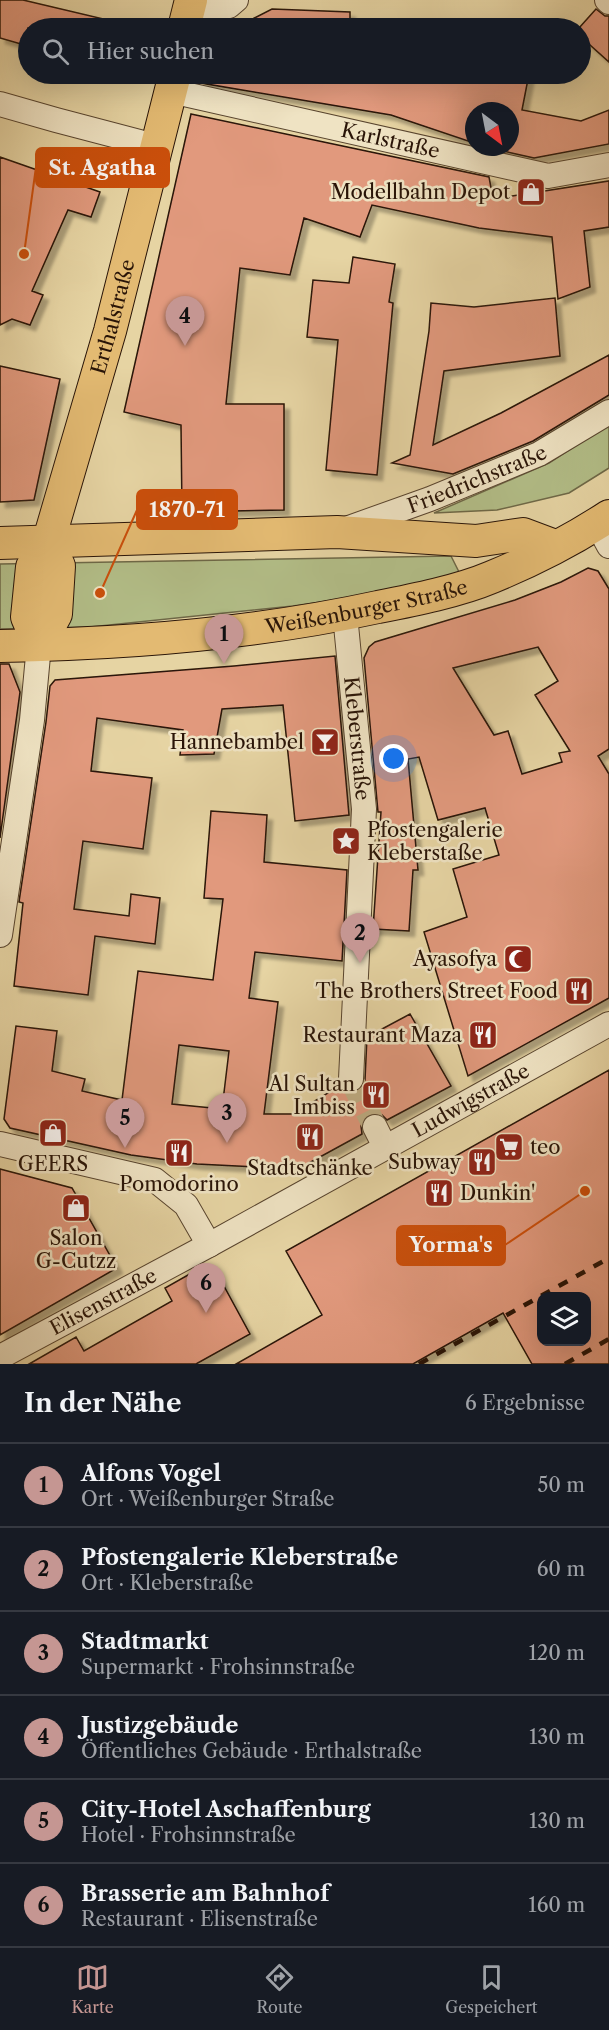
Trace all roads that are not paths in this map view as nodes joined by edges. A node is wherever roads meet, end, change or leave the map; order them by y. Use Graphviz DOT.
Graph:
graph roads {
  1 [pos="236,0"];
  2 [pos="187,15"];
  3 [pos="172,84"];
  4 [pos="181,84"];
  5 [pos="0,104"];
  6 [pos="155,146"];
  7 [pos="609,165"];
  8 [pos="609,412"];
  9 [pos="605,529"];
  10 [pos="337,532"];
  11 [pos="0,543"];
  12 [pos="48,543"];
  13 [pos="555,546"];
  14 [pos="345,615"];
  15 [pos="39,645"];
  16 [pos="0,646"];
  17 [pos="0,935"];
  18 [pos="609,1024"];
  19 [pos="351,1079"];
  20 [pos="0,1144"];
  21 [pos="237,1229"];
  22 [pos="209,1245"];
  23 [pos="0,1356"];
  1 -- 2 [label="street"];
  3 -- 6 [label="main road, Erthalstraße"];
  4 -- 7 [label="street, Karlstraße"];
  5 -- 6 [label="street"];
  6 -- 12 [label="main road, Erthalstraße"];
  8 -- 10 [label="street, Friedrichstraße"];
  9 -- 13 [label="main road, Weißenburger Straße"];
  10 -- 12 [label="main road, Friedrichstraße"];
  10 -- 13 [label="main road, Friedrichstraße"];
  11 -- 12 [label="main road, Friedrichstraße"];
  12 -- 15 [label="main road"];
  13 -- 14 [label="main road, Weißenburger Straße"];
  14 -- 15 [label="main road, Weißenburger Straße"];
  14 -- 19 [label="street, Kleberstraße"];
  15 -- 16 [label="main road, Weißenburger Straße"];
  15 -- 17 [label="street"];
  18 -- 21 [label="street, Ludwigstraße"];
  20 -- 22 [label="street"];
  21 -- 22 [label="street, Elisenstraße"];
  22 -- 23 [label="street, Elisenstraße"];
}
